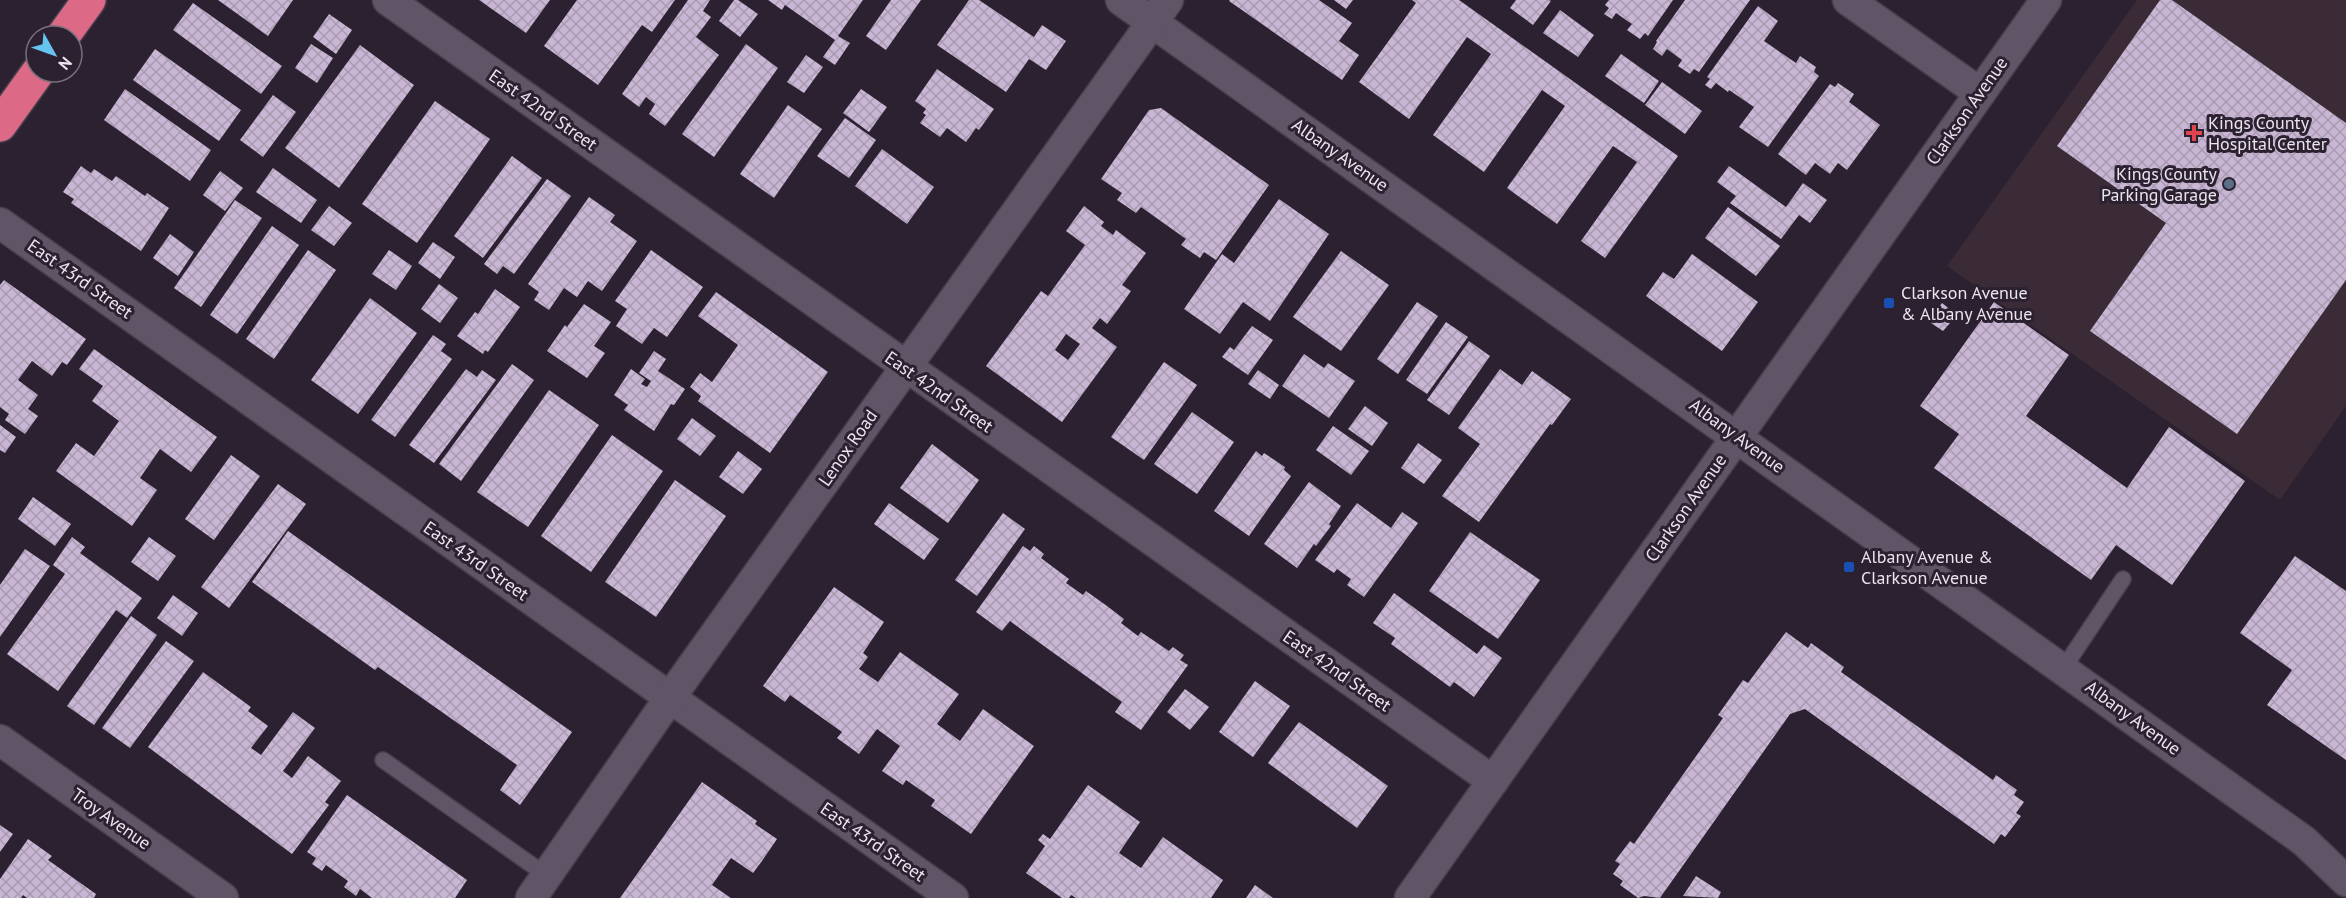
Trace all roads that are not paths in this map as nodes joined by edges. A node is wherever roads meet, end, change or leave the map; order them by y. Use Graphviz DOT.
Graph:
graph roads {
  1 [pos="89,0"];
  2 [pos="388,0"];
  3 [pos="1121,0"];
  4 [pos="1848,0"];
  5 [pos="2046,0"];
  6 [pos="1160,11"];
  7 [pos="72,24"];
  8 [pos="29,84"];
  9 [pos="1980,93"];
  10 [pos="0,125"];
  11 [pos="0,223"];
  12 [pos="905,367"];
  13 [pos="1737,436"];
  14 [pos="2123,579"];
  15 [pos="2063,669"];
  16 [pos="669,699"];
  17 [pos="0,740"];
  18 [pos="383,760"];
  19 [pos="1493,781"];
  20 [pos="2346,881"];
  21 [pos="538,887"];
  22 [pos="223,898"];
  23 [pos="952,898"];
  24 [pos="1410,898"];
  1 -- 7 [label="highway"];
  2 -- 12 [label="street, East 42nd Street"];
  3 -- 6 [label="street, Albany Avenue"];
  4 -- 9 [label="street"];
  5 -- 9 [label="street, Clarkson Avenue"];
  6 -- 12 [label="street, Lenox Road"];
  6 -- 13 [label="street, Albany Avenue"];
  8 -- 10 [label="highway"];
  9 -- 13 [label="street, Clarkson Avenue"];
  11 -- 16 [label="street, East 43rd Street"];
  12 -- 16 [label="street, Lenox Road"];
  12 -- 19 [label="street, East 42nd Street"];
  13 -- 15 [label="street, Albany Avenue"];
  13 -- 19 [label="street, Clarkson Avenue"];
  14 -- 15 [label="lane"];
  15 -- 20 [label="street, Albany Avenue"];
  16 -- 21 [label="street, Lenox Road"];
  16 -- 23 [label="street, East 43rd Street"];
  17 -- 22 [label="street, Troy Avenue"];
  18 -- 21 [label="lane"];
  19 -- 24 [label="street, Clarkson Avenue"];
}
